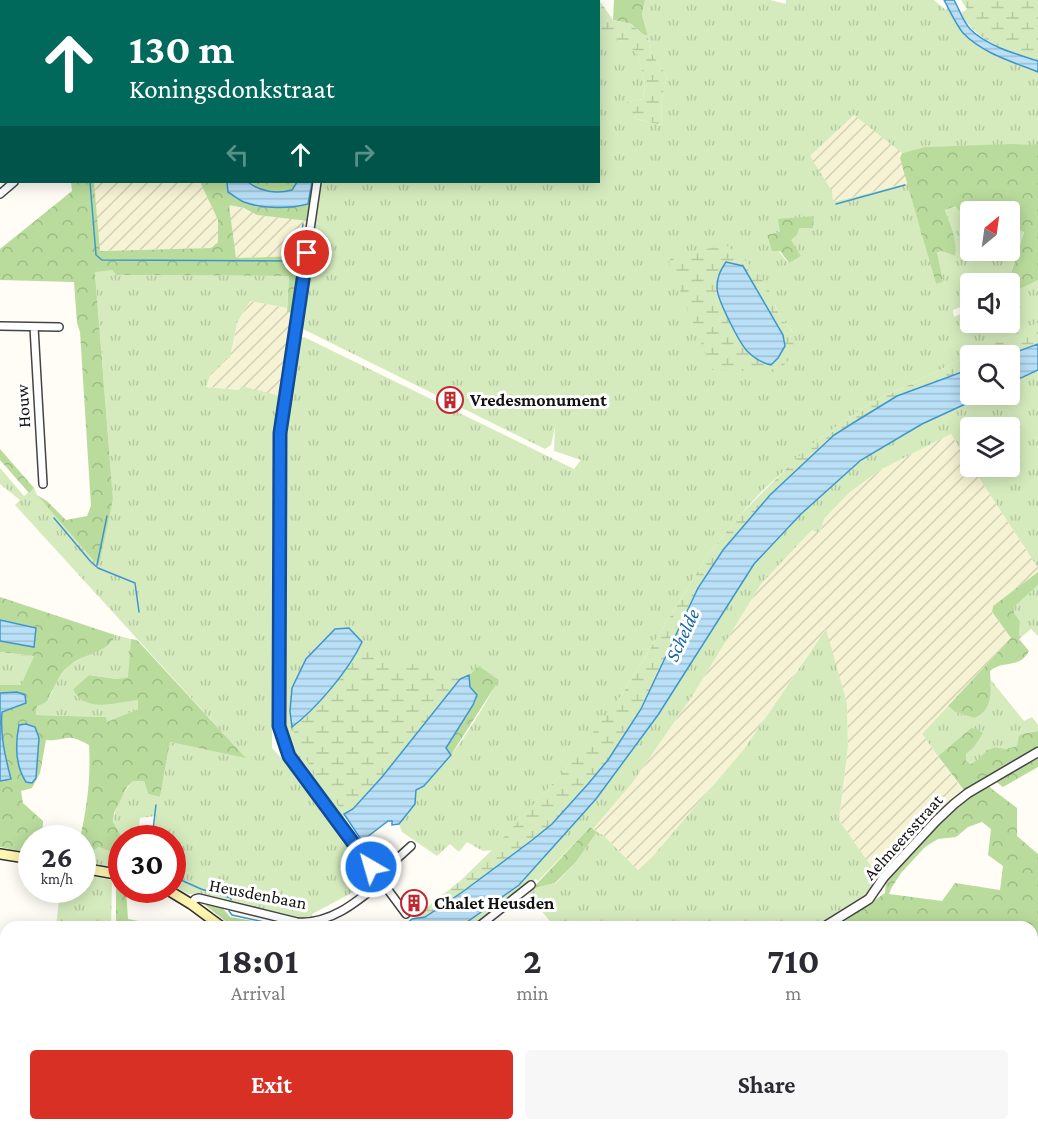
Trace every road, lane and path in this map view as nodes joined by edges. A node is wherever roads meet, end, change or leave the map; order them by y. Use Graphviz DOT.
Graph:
graph roads {
  1 [pos="13,183"];
  2 [pos="317,183"];
  3 [pos="0,194"];
  4 [pos="0,326"];
  5 [pos="34,327"];
  6 [pos="59,327"];
  7 [pos="43,484"];
  8 [pos="1038,752"];
  9 [pos="411,846"];
  10 [pos="0,854"];
  11 [pos="18,857"];
  12 [pos="380,879"];
  13 [pos="529,888"];
  14 [pos="186,901"];
  15 [pos="191,904"];
  16 [pos="406,914"];
  17 [pos="214,921"];
  18 [pos="293,921"];
  19 [pos="313,921"];
  20 [pos="486,921"];
  21 [pos="834,921"];
  1 -- 3 [label="street"];
  2 -- 12 [label="street"];
  4 -- 5 [label="street"];
  5 -- 6 [label="street"];
  5 -- 7 [label="street, Houw"];
  8 -- 21 [label="street, Aelmeersstraat"];
  9 -- 12 [label="street, Heusdenbaan"];
  10 -- 11 [label="main road"];
  12 -- 16 [label="street"];
  12 -- 19 [label="street, Heusdenbaan"];
  13 -- 20 [label="street"];
  14 -- 15 [label="main road, Heusdenbaan"];
  15 -- 17 [label="main road, Heusdenbaan"];
  15 -- 18 [label="street, Heusdenbaan"];
}
